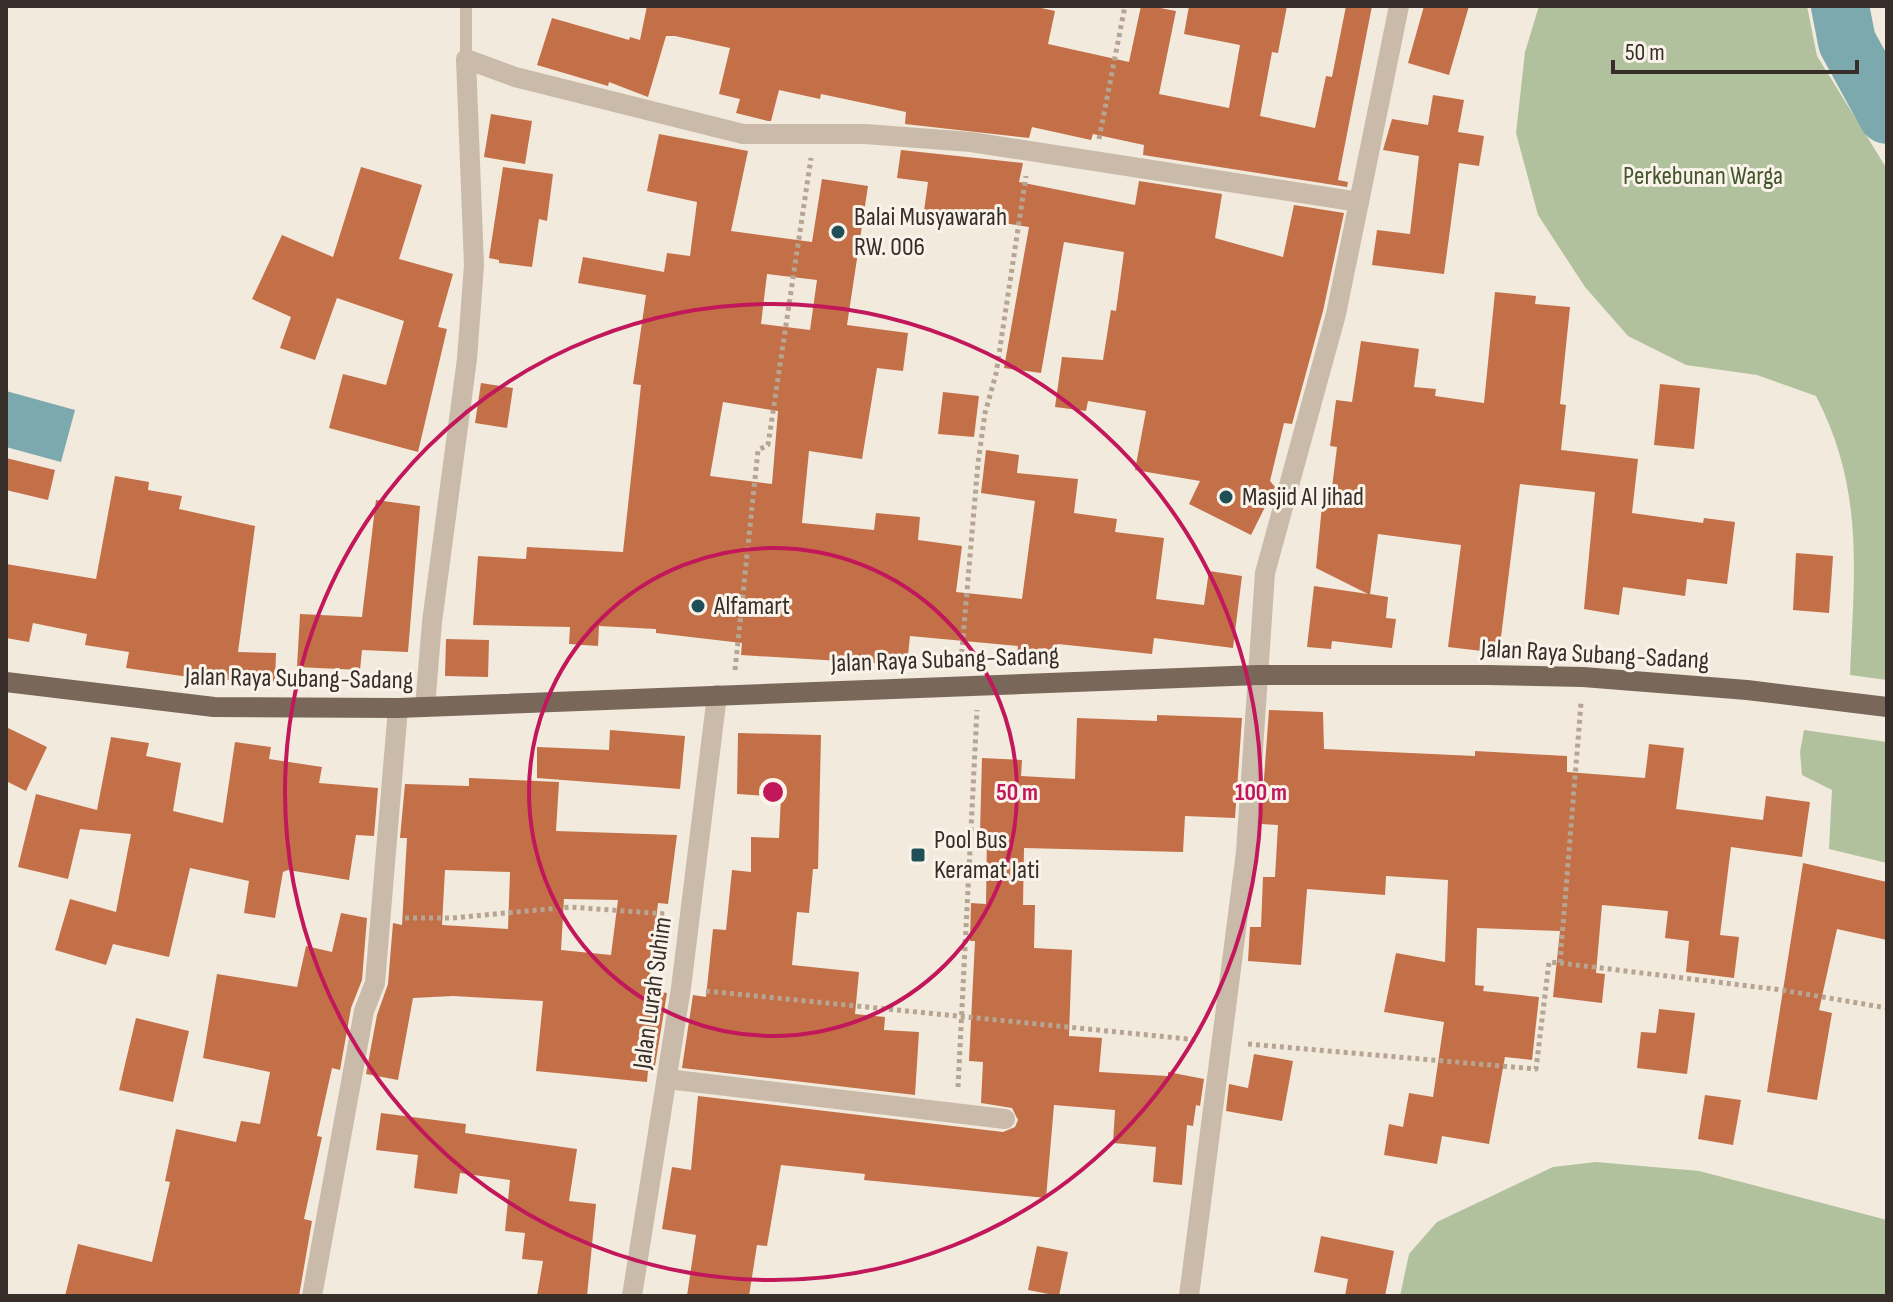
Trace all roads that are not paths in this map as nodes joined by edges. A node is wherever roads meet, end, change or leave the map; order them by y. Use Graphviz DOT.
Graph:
graph roads {
  1 [pos="466,6"];
  2 [pos="1399,6"];
  3 [pos="466,59"];
  4 [pos="1359,202"];
  5 [pos="1258,675"];
  6 [pos="6,682"];
  7 [pos="725,695"];
  8 [pos="425,707"];
  9 [pos="1887,707"];
  10 [pos="398,708"];
  11 [pos="667,1079"];
  12 [pos="1005,1119"];
  13 [pos="312,1296"];
  14 [pos="632,1296"];
  15 [pos="1189,1296"];
  1 -- 3 [label="lane"];
  2 -- 4 [label="street"];
  3 -- 4 [label="street"];
  3 -- 8 [label="street"];
  4 -- 5 [label="street"];
  5 -- 7 [label="main road, Jalan Raya Subang-Sadang"];
  5 -- 9 [label="main road, Jalan Raya Subang-Sadang"];
  5 -- 15 [label="street"];
  6 -- 10 [label="main road, Jalan Raya Subang-Sadang"];
  7 -- 8 [label="main road, Jalan Raya Subang-Sadang"];
  7 -- 11 [label="street, Jalan Lurah Suhim"];
  8 -- 10 [label="main road, Jalan Raya Subang-Sadang"];
  10 -- 13 [label="street"];
  11 -- 12 [label="street"];
  11 -- 14 [label="street, Jalan Lurah Suhim"];
}
